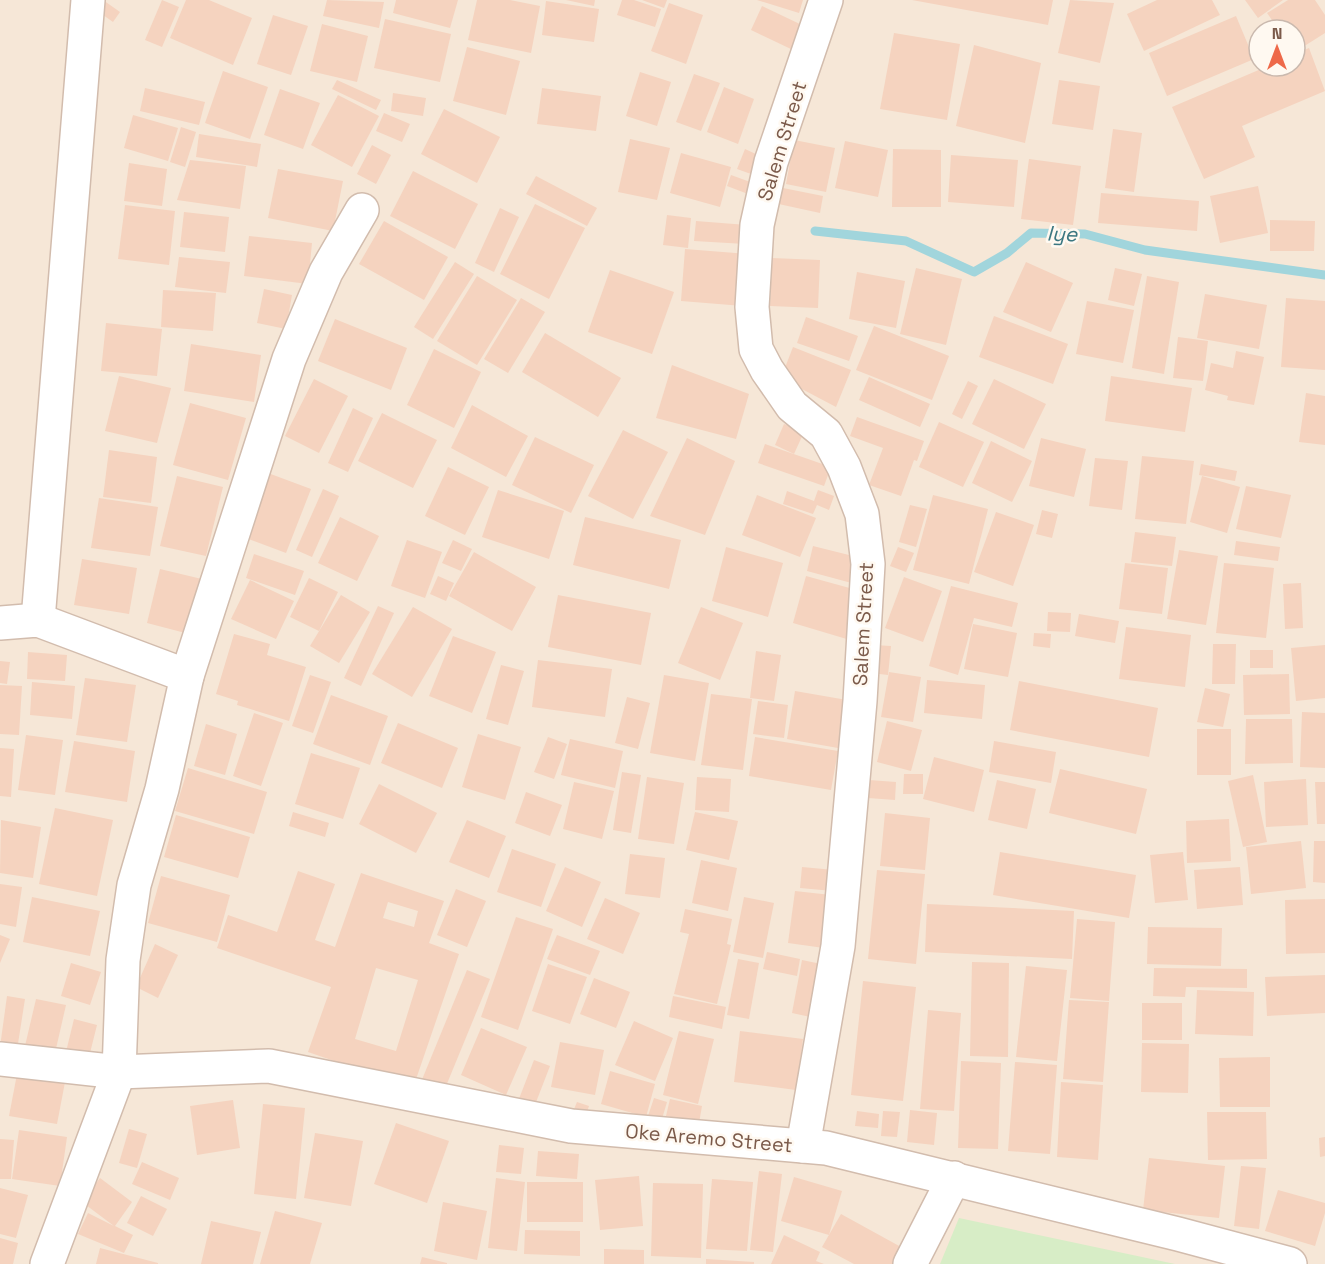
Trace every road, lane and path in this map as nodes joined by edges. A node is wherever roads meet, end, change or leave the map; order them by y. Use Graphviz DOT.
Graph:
graph roads {
  1 [pos="88,0"];
  2 [pos="826,0"];
  3 [pos="362,210"];
  4 [pos="38,620"];
  5 [pos="0,623"];
  6 [pos="187,676"];
  7 [pos="0,1059"];
  8 [pos="119,1072"];
  9 [pos="803,1146"];
  10 [pos="954,1178"];
  11 [pos="47,1264"];
  12 [pos="910,1264"];
  13 [pos="1290,1264"];
  1 -- 4 [label="street"];
  2 -- 9 [label="street, Salem Street"];
  3 -- 6 [label="street"];
  4 -- 5 [label="street"];
  4 -- 6 [label="street"];
  6 -- 8 [label="street"];
  7 -- 8 [label="street, Oke Aremo Street"];
  8 -- 9 [label="street, Oke Aremo Street"];
  8 -- 11 [label="street"];
  9 -- 10 [label="street, Oke Aremo Street"];
  10 -- 12 [label="street"];
  10 -- 13 [label="street, Oke Aremo Street"];
}
